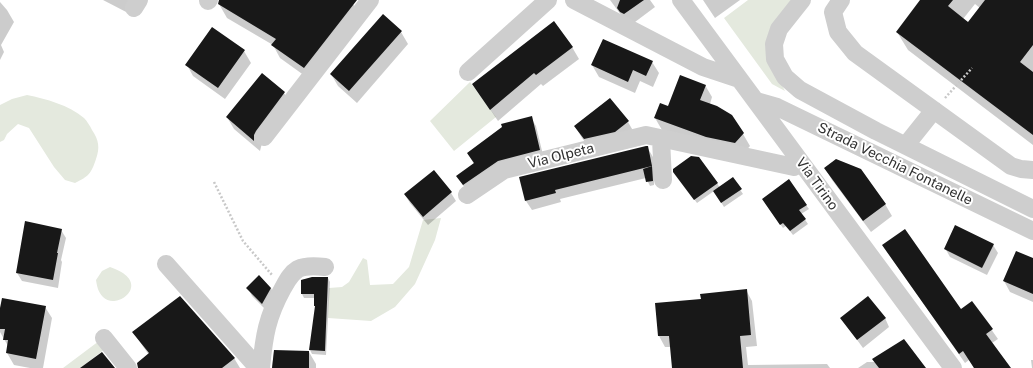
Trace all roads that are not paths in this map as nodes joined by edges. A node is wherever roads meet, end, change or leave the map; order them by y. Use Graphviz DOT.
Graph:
graph roads {
  1 [pos="370,0"];
  2 [pos="548,0"];
  3 [pos="574,0"];
  4 [pos="681,0"];
  5 [pos="802,0"];
  6 [pos="841,0"];
  7 [pos="468,72"];
  8 [pos="739,79"];
  9 [pos="756,101"];
  10 [pos="934,110"];
  11 [pos="264,137"];
  12 [pos="661,139"];
  13 [pos="906,145"];
  14 [pos="801,163"];
  15 [pos="1033,170"];
  16 [pos="663,180"];
  17 [pos="467,195"];
  18 [pos="1033,209"];
  19 [pos="1033,231"];
  20 [pos="166,264"];
  21 [pos="325,267"];
  22 [pos="104,338"];
  23 [pos="128,368"];
  24 [pos="260,368"];
  25 [pos="953,368"];
  1 -- 11 [label="street"];
  2 -- 7 [label="street"];
  3 -- 8 [label="street"];
  4 -- 8 [label="street, Via Tirino"];
  5 -- 13 [label="street"];
  6 -- 10 [label="street"];
  8 -- 9 [label="street, Via Tirino"];
  9 -- 14 [label="street, Via Tirino"];
  9 -- 19 [label="street, Strada Vecchia Fontanelle"];
  10 -- 13 [label="street"];
  10 -- 15 [label="street"];
  12 -- 14 [label="street, Via Olpeta"];
  12 -- 16 [label="street"];
  12 -- 17 [label="street, Via Olpeta"];
  13 -- 18 [label="street"];
  14 -- 25 [label="street, Via Tirino"];
  20 -- 24 [label="street"];
  21 -- 24 [label="street"];
  22 -- 23 [label="street"];
}
